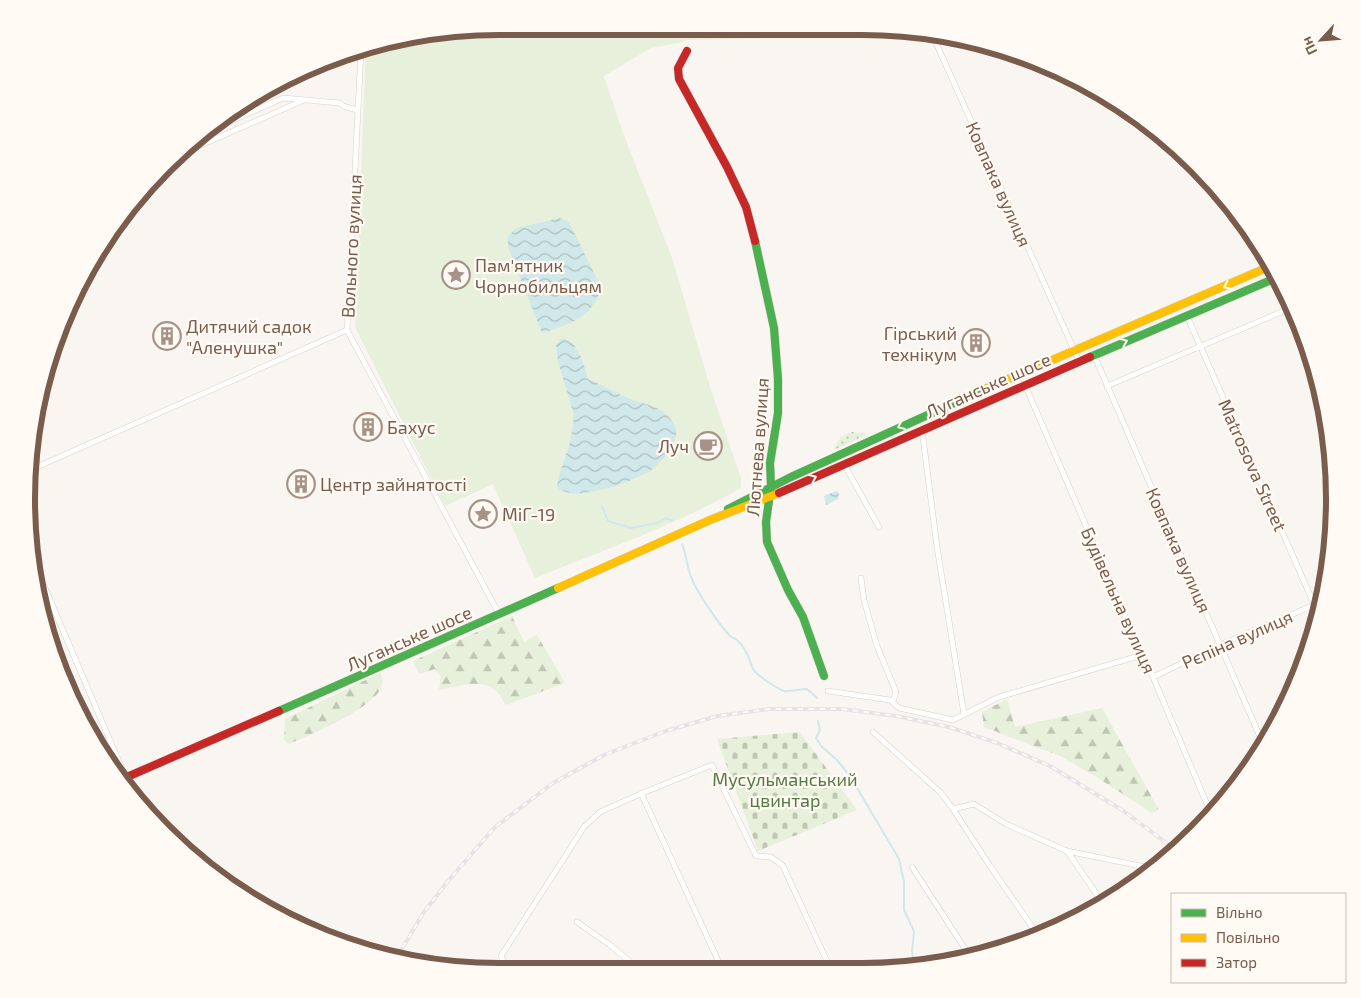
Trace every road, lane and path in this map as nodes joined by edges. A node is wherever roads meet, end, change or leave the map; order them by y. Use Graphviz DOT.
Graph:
graph roads {
  1 [pos="935,41"];
  2 [pos="687,51"];
  3 [pos="360,57"];
  4 [pos="304,100"];
  5 [pos="358,110"];
  6 [pos="228,122"];
  7 [pos="197,147"];
  8 [pos="1265,269"];
  9 [pos="1271,280"];
  10 [pos="1286,310"];
  11 [pos="1187,316"];
  12 [pos="346,330"];
  13 [pos="1200,346"];
  14 [pos="1074,352"];
  15 [pos="1094,355"];
  16 [pos="1079,361"];
  17 [pos="1025,385"];
  18 [pos="1107,386"];
  19 [pos="922,430"];
  20 [pos="844,464"];
  21 [pos="36,467"];
  22 [pos="771,486"];
  23 [pos="768,498"];
  24 [pos="710,520"];
  25 [pos="879,527"];
  26 [pos="861,578"];
  27 [pos="43,585"];
  28 [pos="1314,602"];
  29 [pos="1313,605"];
  30 [pos="499,614"];
  31 [pos="1220,645"];
  32 [pos="1142,655"];
  33 [pos="824,676"];
  34 [pos="1153,677"];
  35 [pos="828,691"];
  36 [pos="893,702"];
  37 [pos="964,714"];
  38 [pos="874,732"];
  39 [pos="1260,737"];
  40 [pos="115,760"];
  41 [pos="128,777"];
  42 [pos="641,793"];
  43 [pos="1208,808"];
  44 [pos="953,809"];
  45 [pos="1067,851"];
  46 [pos="912,867"];
  47 [pos="1144,867"];
  48 [pos="1099,898"];
  49 [pos="577,922"];
  50 [pos="1034,930"];
  51 [pos="966,951"];
  52 [pos="504,963"];
  53 [pos="632,963"];
  54 [pos="719,963"];
  55 [pos="828,963"];
  1 -- 14 [label="street, Ковпака вулиця"];
  2 -- 22 [label="main road, Лютнева вулиця"];
  3 -- 5 [label="street, Вольного вулиця"];
  4 -- 5 [label="street"];
  4 -- 6 [label="street"];
  4 -- 7 [label="street"];
  5 -- 12 [label="street, Вольного вулиця"];
  8 -- 14 [label="main road, Луганське шосе, one-way"];
  9 -- 11 [label="main road, Луганське шосе"];
  10 -- 13 [label="street"];
  11 -- 13 [label="street, Matrosova Street"];
  15 -- 11 [label="main road, Луганське шосе, one-way"];
  12 -- 21 [label="street"];
  12 -- 30 [label="street, Вольного вулиця"];
  13 -- 18 [label="street"];
  13 -- 28 [label="street, Matrosova Street"];
  14 -- 16 [label="street, Ковпака вулиця"];
  14 -- 22 [label="main road, Луганське шосе, one-way"];
  15 -- 16 [label="main road, Луганське шосе"];
  15 -- 18 [label="street, Ковпака вулиця"];
  16 -- 17 [label="main road, Луганське шосе"];
  17 -- 19 [label="main road, Луганське шосе"];
  17 -- 32 [label="street, Будівельна вулиця"];
  18 -- 31 [label="street, Ковпака вулиця"];
  19 -- 20 [label="main road, Луганське шосе"];
  19 -- 37 [label="street"];
  23 -- 20 [label="main road, Луганське шосе, one-way"];
  20 -- 25 [label="street"];
  22 -- 23 [label="main road, Лютнева вулиця"];
  22 -- 24 [label="main road, Луганське шосе"];
  23 -- 24 [label="main road, Луганське шосе"];
  23 -- 33 [label="main road, Лютнева вулиця"];
  24 -- 30 [label="main road, Луганське шосе"];
  26 -- 36 [label="street"];
  27 -- 40 [label="street"];
  29 -- 31 [label="street, Рєпіна вулиця"];
  30 -- 41 [label="main road, Луганське шосе"];
  31 -- 34 [label="street, Рєпіна вулиця"];
  31 -- 39 [label="street, Ковпака вулиця"];
  32 -- 34 [label="street, Будівельна вулиця"];
  32 -- 37 [label="street"];
  34 -- 43 [label="street, Будівельна вулиця"];
  35 -- 36 [label="street"];
  36 -- 37 [label="street"];
  38 -- 44 [label="street"];
  42 -- 52 [label="street"];
  42 -- 54 [label="street"];
  42 -- 55 [label="street"];
  44 -- 45 [label="street"];
  44 -- 50 [label="street"];
  45 -- 47 [label="street"];
  45 -- 48 [label="street"];
  46 -- 51 [label="street"];
  49 -- 53 [label="street"];
}
